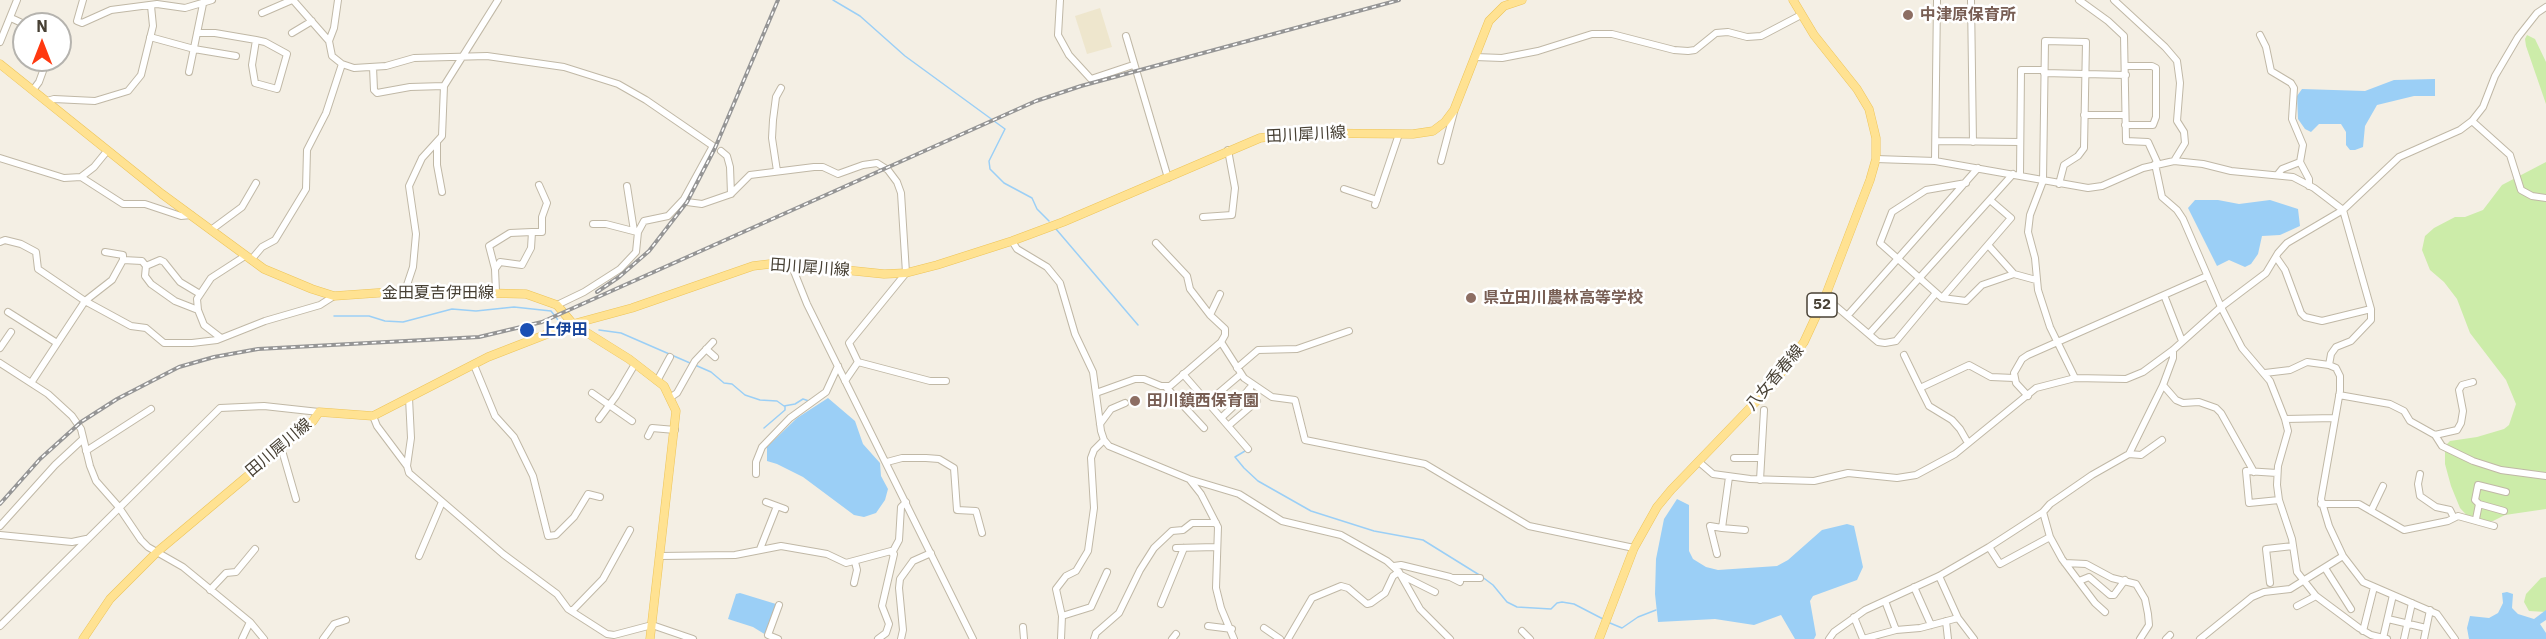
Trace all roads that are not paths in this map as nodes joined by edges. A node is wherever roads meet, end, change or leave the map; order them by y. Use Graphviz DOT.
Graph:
graph roads {
  1 [pos="17,0"];
  2 [pos="83,0"];
  3 [pos="128,0"];
  4 [pos="212,0"];
  5 [pos="292,0"];
  6 [pos="338,0"];
  7 [pos="498,0"];
  8 [pos="1060,0"];
  9 [pos="1522,0"];
  10 [pos="1793,0"];
  11 [pos="1936,0"];
  12 [pos="1971,0"];
  13 [pos="2079,0"];
  14 [pos="2114,0"];
  15 [pos="201,2"];
  16 [pos="151,6"];
  17 [pos="2546,7"];
  18 [pos="129,8"];
  19 [pos="262,13"];
  20 [pos="1801,15"];
  21 [pos="11,18"];
  22 [pos="312,21"];
  23 [pos="197,33"];
  24 [pos="292,33"];
  25 [pos="2260,35"];
  26 [pos="1126,36"];
  27 [pos="150,37"];
  28 [pos="256,40"];
  29 [pos="329,41"];
  30 [pos="0,42"];
  31 [pos="194,49"];
  32 [pos="236,56"];
  33 [pos="462,56"];
  34 [pos="1475,57"];
  35 [pos="0,64"];
  36 [pos="342,64"];
  37 [pos="1133,65"];
  38 [pos="2126,66"];
  39 [pos="373,67"];
  40 [pos="43,72"];
  41 [pos="189,72"];
  42 [pos="2044,72"];
  43 [pos="2085,74"];
  44 [pos="2126,75"];
  45 [pos="444,86"];
  46 [pos="781,88"];
  47 [pos="33,90"];
  48 [pos="47,101"];
  49 [pos="1454,110"];
  50 [pos="2084,115"];
  51 [pos="2125,115"];
  52 [pos="2472,121"];
  53 [pos="2125,125"];
  54 [pos="1399,134"];
  55 [pos="1937,141"];
  56 [pos="1973,142"];
  57 [pos="2020,142"];
  58 [pos="437,143"];
  59 [pos="1228,150"];
  60 [pos="107,151"];
  61 [pos="721,151"];
  62 [pos="0,158"];
  63 [pos="1876,159"];
  64 [pos="1441,161"];
  65 [pos="1935,161"];
  66 [pos="2174,161"];
  67 [pos="2300,162"];
  68 [pos="2156,164"];
  69 [pos="1978,168"];
  70 [pos="777,171"];
  71 [pos="2278,174"];
  72 [pos="2016,175"];
  73 [pos="81,177"];
  74 [pos="1168,178"];
  75 [pos="2043,181"];
  76 [pos="256,183"];
  77 [pos="1966,183"];
  78 [pos="2059,184"];
  79 [pos="539,185"];
  80 [pos="627,186"];
  81 [pos="2309,186"];
  82 [pos="1344,189"];
  83 [pos="442,192"];
  84 [pos="731,194"];
  85 [pos="2546,198"];
  86 [pos="684,199"];
  87 [pos="1990,200"];
  88 [pos="2343,210"];
  89 [pos="191,215"];
  90 [pos="1203,217"];
  91 [pos="593,224"];
  92 [pos="211,230"];
  93 [pos="636,231"];
  94 [pos="532,232"];
  95 [pos="1012,241"];
  96 [pos="0,242"];
  97 [pos="1155,243"];
  98 [pos="1988,245"];
  99 [pos="105,252"];
  100 [pos="2276,257"];
  101 [pos="248,258"];
  102 [pos="1899,259"];
  103 [pos="123,260"];
  104 [pos="791,264"];
  105 [pos="146,266"];
  106 [pos="495,269"];
  107 [pos="906,273"];
  108 [pos="2014,274"];
  109 [pos="2207,276"];
  110 [pos="1920,278"];
  111 [pos="2036,280"];
  112 [pos="405,291"];
  113 [pos="496,292"];
  114 [pos="1936,293"];
  115 [pos="200,294"];
  116 [pos="1220,294"];
  117 [pos="2164,295"];
  118 [pos="334,296"];
  119 [pos="1825,297"];
  120 [pos="1942,298"];
  121 [pos="85,301"];
  122 [pos="557,306"];
  123 [pos="2221,308"];
  124 [pos="2371,309"];
  125 [pos="198,310"];
  126 [pos="9,312"];
  127 [pos="1210,315"];
  128 [pos="1848,315"];
  129 [pos="573,324"];
  130 [pos="11,332"];
  131 [pos="1348,332"];
  132 [pos="1869,334"];
  133 [pos="222,339"];
  134 [pos="2182,341"];
  135 [pos="713,342"];
  136 [pos="1221,342"];
  137 [pos="2057,342"];
  138 [pos="57,343"];
  139 [pos="0,348"];
  140 [pos="706,350"];
  141 [pos="2174,350"];
  142 [pos="1904,356"];
  143 [pos="670,357"];
  144 [pos="715,357"];
  145 [pos="858,362"];
  146 [pos="0,363"];
  147 [pos="635,364"];
  148 [pos="474,365"];
  149 [pos="2329,365"];
  150 [pos="838,366"];
  151 [pos="1239,371"];
  152 [pos="2265,373"];
  153 [pos="1183,374"];
  154 [pos="2014,378"];
  155 [pos="2075,378"];
  156 [pos="657,381"];
  157 [pos="845,381"];
  158 [pos="946,381"];
  159 [pos="2473,382"];
  160 [pos="31,383"];
  161 [pos="2163,385"];
  162 [pos="1166,387"];
  163 [pos="1250,387"];
  164 [pos="1920,388"];
  165 [pos="592,393"];
  166 [pos="1096,393"];
  167 [pos="2339,395"];
  168 [pos="2028,396"];
  169 [pos="671,397"];
  170 [pos="409,398"];
  171 [pos="1208,402"];
  172 [pos="1125,403"];
  173 [pos="609,406"];
  174 [pos="151,409"];
  175 [pos="1764,410"];
  176 [pos="319,412"];
  177 [pos="373,416"];
  178 [pos="1221,418"];
  179 [pos="2335,418"];
  180 [pos="599,419"];
  181 [pos="2285,419"];
  182 [pos="632,421"];
  183 [pos="1100,425"];
  184 [pos="1228,426"];
  185 [pos="1204,428"];
  186 [pos="675,430"];
  187 [pos="2435,435"];
  188 [pos="648,436"];
  189 [pos="83,439"];
  190 [pos="1104,440"];
  191 [pos="2162,440"];
  192 [pos="1968,443"];
  193 [pos="281,447"];
  194 [pos="1248,448"];
  195 [pos="86,451"];
  196 [pos="2130,454"];
  197 [pos="1734,458"];
  198 [pos="1761,458"];
  199 [pos="887,462"];
  200 [pos="1699,462"];
  201 [pos="407,465"];
  202 [pos="2254,472"];
  203 [pos="2277,473"];
  204 [pos="756,474"];
  205 [pos="2420,474"];
  206 [pos="2546,476"];
  207 [pos="1729,477"];
  208 [pos="1189,479"];
  209 [pos="1760,480"];
  210 [pos="2383,486"];
  211 [pos="2505,492"];
  212 [pos="600,497"];
  213 [pos="296,499"];
  214 [pos="2279,500"];
  215 [pos="442,502"];
  216 [pos="766,502"];
  217 [pos="906,502"];
  218 [pos="2321,504"];
  219 [pos="2479,504"];
  220 [pos="118,506"];
  221 [pos="777,506"];
  222 [pos="785,509"];
  223 [pos="2371,511"];
  224 [pos="2504,511"];
  225 [pos="2043,512"];
  226 [pos="2454,518"];
  227 [pos="2476,519"];
  228 [pos="1216,523"];
  229 [pos="0,526"];
  230 [pos="2494,526"];
  231 [pos="1722,528"];
  232 [pos="630,530"];
  233 [pos="1745,530"];
  234 [pos="982,533"];
  235 [pos="0,535"];
  236 [pos="2050,537"];
  237 [pos="87,539"];
  238 [pos="1216,546"];
  239 [pos="2293,546"];
  240 [pos="1989,547"];
  241 [pos="1176,548"];
  242 [pos="1184,548"];
  243 [pos="1634,548"];
  244 [pos="255,549"];
  245 [pos="760,549"];
  246 [pos="158,552"];
  247 [pos="892,553"];
  248 [pos="931,553"];
  249 [pos="1717,554"];
  250 [pos="419,556"];
  251 [pos="660,556"];
  252 [pos="2343,556"];
  253 [pos="855,562"];
  254 [pos="2065,563"];
  255 [pos="1394,566"];
  256 [pos="2325,568"];
  257 [pos="1107,572"];
  258 [pos="1399,573"];
  259 [pos="1939,576"];
  260 [pos="1453,578"];
  261 [pos="1480,578"];
  262 [pos="2079,580"];
  263 [pos="2125,580"];
  264 [pos="1460,582"];
  265 [pos="2304,582"];
  266 [pos="854,583"];
  267 [pos="2271,583"];
  268 [pos="1914,587"];
  269 [pos="2374,587"];
  270 [pos="210,590"];
  271 [pos="1435,592"];
  272 [pos="2394,595"];
  273 [pos="2316,596"];
  274 [pos="1885,601"];
  275 [pos="2412,603"];
  276 [pos="1161,604"];
  277 [pos="779,605"];
  278 [pos="2297,606"];
  279 [pos="2430,610"];
  280 [pos="572,611"];
  281 [pos="2336,611"];
  282 [pos="2104,612"];
  283 [pos="1062,616"];
  284 [pos="1854,617"];
  285 [pos="1958,618"];
  286 [pos="2388,619"];
  287 [pos="346,620"];
  288 [pos="1946,621"];
  289 [pos="250,622"];
  290 [pos="2407,623"];
  291 [pos="652,625"];
  292 [pos="1931,625"];
  293 [pos="0,626"];
  294 [pos="1208,626"];
  295 [pos="1023,627"];
  296 [pos="1264,628"];
  297 [pos="2426,628"];
  298 [pos="1232,629"];
  299 [pos="1896,630"];
  300 [pos="1522,631"];
  301 [pos="2364,631"];
  302 [pos="614,635"];
  303 [pos="1875,637"];
  304 [pos="82,639"];
  305 [pos="242,639"];
  306 [pos="264,639"];
  307 [pos="323,639"];
  308 [pos="605,639"];
  309 [pos="650,639"];
  310 [pos="693,639"];
  311 [pos="778,639"];
  312 [pos="878,639"];
  313 [pos="900,639"];
  314 [pos="973,639"];
  315 [pos="1024,639"];
  316 [pos="1061,639"];
  317 [pos="1093,639"];
  318 [pos="1234,639"];
  319 [pos="1280,639"];
  320 [pos="1288,639"];
  321 [pos="1450,639"];
  322 [pos="1530,639"];
  323 [pos="1599,639"];
  324 [pos="1829,639"];
  325 [pos="1863,639"];
  326 [pos="1948,639"];
  327 [pos="1974,639"];
  328 [pos="2140,639"];
  329 [pos="2200,639"];
  330 [pos="2385,639"];
  331 [pos="2404,639"];
  332 [pos="2424,639"];
  333 [pos="2455,639"];
  1 -- 21 [label="street"];
  2 -- 18 [label="street"];
  3 -- 18 [label="street"];
  4 -- 15 [label="street"];
  5 -- 19 [label="street"];
  5 -- 22 [label="street"];
  6 -- 29 [label="street"];
  7 -- 33 [label="street"];
  8 -- 37 [label="street"];
  9 -- 34 [label="main road, 田川犀川線"];
  10 -- 20 [label="main road, 八女香春線 / 52"];
  11 -- 55 [label="street"];
  12 -- 56 [label="street"];
  13 -- 38 [label="street"];
  14 -- 66 [label="street"];
  15 -- 16 [label="street"];
  15 -- 23 [label="street"];
  16 -- 18 [label="street"];
  16 -- 27 [label="street"];
  17 -- 52 [label="street"];
  20 -- 34 [label="street"];
  20 -- 63 [label="main road, 八女香春線 / 52"];
  21 -- 30 [label="street"];
  22 -- 24 [label="street"];
  22 -- 29 [label="street"];
  23 -- 28 [label="street"];
  23 -- 31 [label="street"];
  25 -- 67 [label="street"];
  26 -- 37 [label="street"];
  27 -- 31 [label="street"];
  27 -- 48 [label="street"];
  28 -- 28 [label="street"];
  29 -- 36 [label="street"];
  31 -- 32 [label="street"];
  31 -- 41 [label="street"];
  33 -- 39 [label="street"];
  33 -- 45 [label="street"];
  33 -- 86 [label="street"];
  34 -- 49 [label="main road, 田川犀川線"];
  35 -- 47 [label="main road, 金田夏吉伊田線"];
  36 -- 39 [label="street"];
  36 -- 101 [label="street"];
  37 -- 74 [label="street"];
  38 -- 44 [label="street"];
  38 -- 53 [label="street"];
  39 -- 45 [label="street"];
  40 -- 47 [label="street"];
  42 -- 43 [label="street"];
  42 -- 43 [label="street"];
  42 -- 57 [label="street"];
  42 -- 75 [label="street"];
  43 -- 44 [label="street"];
  43 -- 50 [label="street"];
  44 -- 51 [label="street"];
  45 -- 58 [label="street"];
  46 -- 70 [label="street"];
  47 -- 48 [label="main road, 金田夏吉伊田線"];
  48 -- 60 [label="main road, 金田夏吉伊田線"];
  49 -- 54 [label="main road, 田川犀川線"];
  49 -- 64 [label="street"];
  50 -- 51 [label="street"];
  50 -- 78 [label="street"];
  51 -- 53 [label="street"];
  52 -- 85 [label="street"];
  52 -- 88 [label="street"];
  53 -- 68 [label="street"];
  54 -- 59 [label="main road, 田川犀川線"];
  54 -- 82 [label="street"];
  55 -- 56 [label="street"];
  55 -- 65 [label="street"];
  56 -- 57 [label="street"];
  57 -- 72 [label="street"];
  58 -- 83 [label="street"];
  58 -- 112 [label="street"];
  59 -- 74 [label="main road, 田川犀川線"];
  59 -- 90 [label="street"];
  60 -- 73 [label="street"];
  60 -- 89 [label="main road, 金田夏吉伊田線"];
  61 -- 84 [label="street"];
  62 -- 73 [label="street"];
  63 -- 65 [label="street"];
  63 -- 119 [label="main road, 八女香春線 / 52"];
  65 -- 69 [label="street"];
  66 -- 68 [label="street"];
  66 -- 71 [label="street"];
  67 -- 71 [label="street"];
  67 -- 81 [label="street"];
  68 -- 78 [label="street"];
  68 -- 109 [label="street"];
  69 -- 72 [label="street"];
  69 -- 77 [label="street"];
  70 -- 84 [label="street"];
  70 -- 107 [label="street"];
  71 -- 81 [label="street"];
  72 -- 75 [label="street"];
  72 -- 87 [label="street"];
  73 -- 89 [label="street"];
  74 -- 95 [label="main road, 田川犀川線"];
  75 -- 78 [label="street"];
  75 -- 111 [label="street"];
  76 -- 92 [label="street"];
  77 -- 102 [label="street"];
  77 -- 102 [label="street"];
  79 -- 94 [label="street"];
  80 -- 93 [label="street"];
  81 -- 88 [label="street"];
  84 -- 86 [label="street"];
  86 -- 93 [label="street"];
  87 -- 98 [label="street"];
  87 -- 110 [label="street"];
  88 -- 100 [label="street"];
  88 -- 124 [label="street"];
  89 -- 92 [label="main road, 金田夏吉伊田線"];
  91 -- 93 [label="street"];
  92 -- 101 [label="main road, 金田夏吉伊田線"];
  93 -- 122 [label="street"];
  94 -- 106 [label="street"];
  94 -- 106 [label="street"];
  95 -- 107 [label="main road, 田川犀川線"];
  95 -- 166 [label="street"];
  96 -- 121 [label="street"];
  97 -- 127 [label="street"];
  98 -- 108 [label="street"];
  98 -- 120 [label="street"];
  99 -- 103 [label="street"];
  100 -- 123 [label="street"];
  100 -- 124 [label="street"];
  101 -- 115 [label="street"];
  101 -- 118 [label="main road, 金田夏吉伊田線"];
  102 -- 110 [label="street"];
  102 -- 128 [label="street"];
  103 -- 105 [label="street"];
  103 -- 121 [label="street"];
  104 -- 107 [label="main road, 田川犀川線"];
  104 -- 129 [label="main road, 田川犀川線"];
  104 -- 150 [label="street"];
  105 -- 115 [label="street"];
  105 -- 125 [label="street"];
  106 -- 113 [label="street"];
  107 -- 145 [label="street"];
  108 -- 111 [label="street"];
  108 -- 120 [label="street"];
  109 -- 117 [label="street"];
  109 -- 123 [label="street"];
  110 -- 114 [label="street"];
  110 -- 132 [label="street"];
  111 -- 137 [label="street"];
  112 -- 113 [label="main road, 金田夏吉伊田線"];
  112 -- 118 [label="main road, 金田夏吉伊田線"];
  113 -- 122 [label="main road, 金田夏吉伊田線"];
  114 -- 120 [label="street"];
  114 -- 132 [label="street"];
  115 -- 125 [label="street"];
  116 -- 127 [label="street"];
  117 -- 134 [label="street"];
  117 -- 137 [label="street"];
  118 -- 133 [label="street"];
  119 -- 128 [label="street"];
  119 -- 200 [label="main road, 八女香春線 / 52"];
  121 -- 133 [label="street"];
  121 -- 138 [label="street"];
  122 -- 129 [label="main road, 金田夏吉伊田線"];
  123 -- 134 [label="street"];
  123 -- 152 [label="street"];
  124 -- 149 [label="street"];
  125 -- 133 [label="street"];
  126 -- 138 [label="street"];
  127 -- 136 [label="street"];
  128 -- 132 [label="street"];
  129 -- 147 [label="main road, 金田夏吉伊田線"];
  129 -- 148 [label="main road, 田川犀川線"];
  130 -- 139 [label="street"];
  131 -- 151 [label="street"];
  134 -- 141 [label="street"];
  135 -- 140 [label="street"];
  136 -- 151 [label="street"];
  136 -- 153 [label="street"];
  137 -- 154 [label="street"];
  137 -- 155 [label="street"];
  138 -- 160 [label="street"];
  140 -- 144 [label="street"];
  140 -- 169 [label="street"];
  141 -- 155 [label="street"];
  141 -- 161 [label="street"];
  142 -- 164 [label="street"];
  143 -- 156 [label="street"];
  145 -- 157 [label="street"];
  145 -- 158 [label="street"];
  146 -- 160 [label="street"];
  147 -- 156 [label="main road, 金田夏吉伊田線"];
  147 -- 173 [label="street"];
  148 -- 170 [label="main road, 田川犀川線"];
  148 -- 212 [label="street"];
  149 -- 152 [label="street"];
  149 -- 167 [label="street"];
  150 -- 157 [label="street"];
  150 -- 204 [label="street"];
  151 -- 163 [label="street"];
  151 -- 171 [label="street"];
  152 -- 181 [label="street"];
  153 -- 162 [label="street"];
  153 -- 171 [label="street"];
  154 -- 164 [label="street"];
  154 -- 168 [label="street"];
  155 -- 168 [label="street"];
  156 -- 169 [label="main road, 金田夏吉伊田線"];
  157 -- 199 [label="street"];
  159 -- 187 [label="street"];
  160 -- 189 [label="street"];
  161 -- 196 [label="street"];
  161 -- 202 [label="street"];
  162 -- 166 [label="street"];
  162 -- 185 [label="street"];
  163 -- 178 [label="street"];
  163 -- 184 [label="street"];
  163 -- 243 [label="street"];
  164 -- 192 [label="street"];
  165 -- 173 [label="street"];
  166 -- 183 [label="street"];
  167 -- 179 [label="street"];
  167 -- 187 [label="street"];
  168 -- 192 [label="street"];
  169 -- 186 [label="main road"];
  170 -- 177 [label="main road, 田川犀川線"];
  170 -- 201 [label="street"];
  171 -- 178 [label="street"];
  172 -- 183 [label="street"];
  173 -- 180 [label="street"];
  173 -- 182 [label="street"];
  174 -- 195 [label="street"];
  175 -- 198 [label="street"];
  176 -- 177 [label="main road, 田川犀川線"];
  176 -- 193 [label="main road, 田川犀川線"];
  176 -- 220 [label="street"];
  177 -- 201 [label="street"];
  178 -- 184 [label="street"];
  179 -- 181 [label="street"];
  179 -- 218 [label="street"];
  181 -- 203 [label="street"];
  183 -- 190 [label="street"];
  184 -- 194 [label="street"];
  186 -- 188 [label="street"];
  186 -- 251 [label="main road"];
  187 -- 206 [label="street"];
  189 -- 195 [label="street"];
  189 -- 229 [label="street"];
  190 -- 208 [label="street"];
  190 -- 283 [label="street"];
  191 -- 196 [label="street"];
  192 -- 209 [label="street"];
  193 -- 213 [label="street"];
  193 -- 246 [label="main road, 田川犀川線"];
  195 -- 220 [label="street"];
  196 -- 225 [label="street"];
  197 -- 198 [label="street"];
  198 -- 209 [label="street"];
  199 -- 217 [label="street"];
  199 -- 234 [label="street"];
  200 -- 207 [label="street"];
  200 -- 243 [label="main road, 八女香春線 / 52"];
  201 -- 215 [label="street"];
  202 -- 203 [label="street"];
  202 -- 214 [label="street"];
  203 -- 214 [label="street"];
  205 -- 226 [label="street"];
  207 -- 209 [label="street"];
  207 -- 231 [label="street"];
  208 -- 228 [label="street"];
  208 -- 255 [label="street"];
  210 -- 223 [label="street"];
  211 -- 219 [label="street"];
  214 -- 239 [label="street"];
  215 -- 250 [label="street"];
  215 -- 280 [label="street"];
  216 -- 221 [label="street"];
  217 -- 247 [label="street"];
  217 -- 248 [label="street"];
  218 -- 223 [label="street"];
  218 -- 252 [label="street"];
  219 -- 224 [label="street"];
  219 -- 227 [label="street"];
  220 -- 237 [label="street"];
  220 -- 246 [label="street"];
  221 -- 222 [label="street"];
  221 -- 245 [label="street"];
  223 -- 226 [label="street"];
  225 -- 236 [label="street"];
  225 -- 240 [label="street"];
  226 -- 227 [label="street"];
  227 -- 230 [label="street"];
  228 -- 238 [label="street"];
  228 -- 317 [label="street"];
  231 -- 233 [label="street"];
  231 -- 249 [label="street"];
  232 -- 280 [label="street"];
  235 -- 237 [label="street"];
  236 -- 240 [label="street"];
  236 -- 254 [label="street"];
  237 -- 293 [label="street"];
  238 -- 242 [label="street"];
  238 -- 298 [label="street"];
  239 -- 265 [label="street"];
  239 -- 267 [label="street"];
  240 -- 259 [label="street"];
  241 -- 242 [label="street"];
  242 -- 276 [label="street"];
  243 -- 323 [label="main road, 八女香春線 / 52"];
  244 -- 270 [label="street"];
  245 -- 251 [label="street"];
  245 -- 253 [label="street"];
  246 -- 270 [label="street"];
  246 -- 304 [label="main road, 田川犀川線"];
  247 -- 253 [label="street"];
  247 -- 312 [label="street"];
  248 -- 313 [label="street"];
  248 -- 314 [label="street"];
  251 -- 291 [label="main road"];
  252 -- 256 [label="street"];
  252 -- 269 [label="street"];
  253 -- 266 [label="street"];
  254 -- 262 [label="street"];
  254 -- 263 [label="street"];
  255 -- 258 [label="street"];
  255 -- 260 [label="street"];
  256 -- 265 [label="street"];
  256 -- 281 [label="street"];
  257 -- 283 [label="street"];
  258 -- 271 [label="street"];
  258 -- 320 [label="street"];
  258 -- 321 [label="street"];
  259 -- 268 [label="street"];
  259 -- 285 [label="street"];
  260 -- 261 [label="street"];
  260 -- 264 [label="street"];
  262 -- 263 [label="street"];
  262 -- 282 [label="street"];
  263 -- 328 [label="street"];
  265 -- 273 [label="street"];
  265 -- 329 [label="street"];
  268 -- 274 [label="street"];
  268 -- 292 [label="street"];
  269 -- 272 [label="street"];
  269 -- 301 [label="street"];
  270 -- 289 [label="street"];
  272 -- 275 [label="street"];
  272 -- 286 [label="street"];
  273 -- 278 [label="street"];
  273 -- 281 [label="street"];
  274 -- 284 [label="street"];
  274 -- 299 [label="street"];
  275 -- 279 [label="street"];
  275 -- 290 [label="street"];
  277 -- 311 [label="street"];
  279 -- 297 [label="street"];
  279 -- 333 [label="street"];
  280 -- 302 [label="street"];
  281 -- 301 [label="street"];
  283 -- 316 [label="street"];
  284 -- 324 [label="street"];
  284 -- 325 [label="street"];
  285 -- 288 [label="street"];
  285 -- 327 [label="street"];
  286 -- 290 [label="street"];
  286 -- 330 [label="street"];
  287 -- 307 [label="street"];
  288 -- 292 [label="street"];
  288 -- 326 [label="street"];
  289 -- 305 [label="street"];
  289 -- 306 [label="street"];
  290 -- 297 [label="street"];
  290 -- 331 [label="street"];
  291 -- 302 [label="street"];
  291 -- 309 [label="main road"];
  291 -- 310 [label="street"];
  292 -- 299 [label="street"];
  294 -- 298 [label="street"];
  295 -- 315 [label="street"];
  296 -- 319 [label="street"];
  297 -- 332 [label="street"];
  298 -- 318 [label="street"];
  299 -- 303 [label="street"];
  300 -- 322 [label="street"];
  301 -- 330 [label="street"];
  302 -- 308 [label="street"];
  303 -- 325 [label="street"];
}
